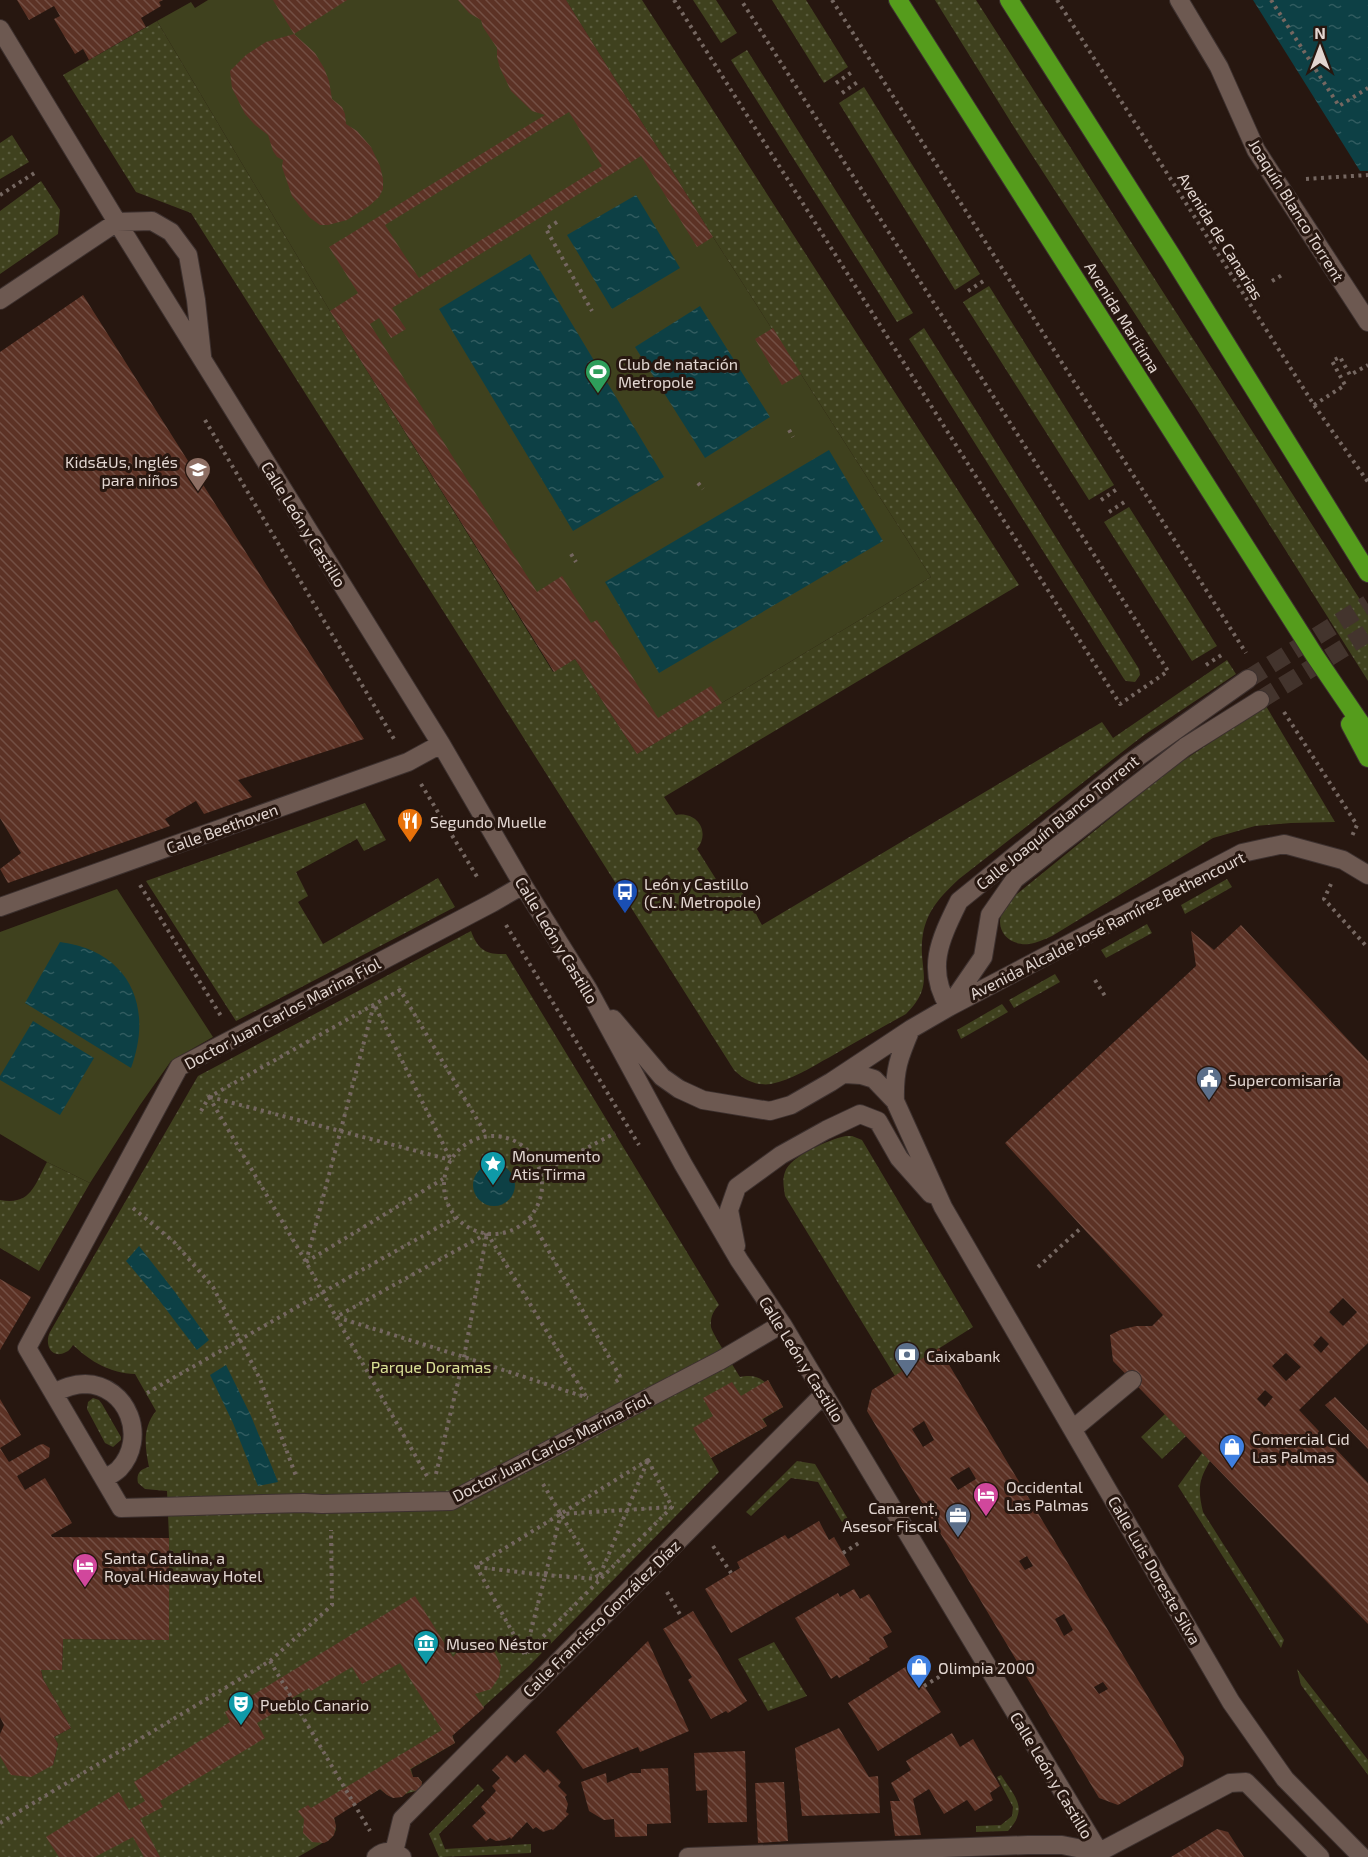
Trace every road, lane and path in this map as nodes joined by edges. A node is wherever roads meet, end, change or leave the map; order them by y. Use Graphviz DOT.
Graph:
graph roads {
  1 [pos="674,0"];
  2 [pos="741,0"];
  3 [pos="832,0"];
  4 [pos="898,0"];
  5 [pos="1009,0"];
  6 [pos="1057,0"];
  7 [pos="1179,0"];
  8 [pos="1271,0"];
  9 [pos="0,29"];
  10 [pos="852,72"];
  11 [pos="859,81"];
  12 [pos="836,83"];
  13 [pos="1368,88"];
  14 [pos="842,93"];
  15 [pos="36,172"];
  16 [pos="1368,175"];
  17 [pos="1276,181"];
  18 [pos="0,195"];
  19 [pos="117,222"];
  20 [pos="557,222"];
  21 [pos="1282,275"];
  22 [pos="985,280"];
  23 [pos="1272,281"];
  24 [pos="968,291"];
  25 [pos="0,300"];
  26 [pos="592,311"];
  27 [pos="1368,322"];
  28 [pos="203,360"];
  29 [pos="1368,365"];
  30 [pos="1314,405"];
  31 [pos="200,412"];
  32 [pos="789,430"];
  33 [pos="793,437"];
  34 [pos="1368,482"];
  35 [pos="698,483"];
  36 [pos="702,489"];
  37 [pos="1117,489"];
  38 [pos="1101,500"];
  39 [pos="1126,501"];
  40 [pos="1109,512"];
  41 [pos="571,554"];
  42 [pos="576,562"];
  43 [pos="1368,573"];
  44 [pos="1222,654"];
  45 [pos="1315,656"];
  46 [pos="1249,657"];
  47 [pos="1206,665"];
  48 [pos="1248,679"];
  49 [pos="1260,700"];
  50 [pos="1281,706"];
  51 [pos="1368,734"];
  52 [pos="441,744"];
  53 [pos="1368,758"];
  54 [pos="408,762"];
  55 [pos="1343,860"];
  56 [pos="126,862"];
  57 [pos="1368,875"];
  58 [pos="523,885"];
  59 [pos="492,903"];
  60 [pos="0,907"];
  61 [pos="1368,948"];
  62 [pos="1095,981"];
  63 [pos="588,989"];
  64 [pos="1105,996"];
  65 [pos="374,1004"];
  66 [pos="949,1007"];
  67 [pos="911,1029"];
  68 [pos="234,1037"];
  69 [pos="845,1074"];
  70 [pos="209,1097"];
  71 [pos="895,1101"];
  72 [pos="201,1111"];
  73 [pos="341,1131"];
  74 [pos="615,1133"];
  75 [pos="487,1136"];
  76 [pos="639,1146"];
  77 [pos="451,1160"];
  78 [pos="542,1172"];
  79 [pos="443,1179"];
  80 [pos="125,1202"];
  81 [pos="943,1207"];
  82 [pos="455,1218"];
  83 [pos="530,1218"];
  84 [pos="1082,1227"];
  85 [pos="487,1233"];
  86 [pos="739,1260"];
  87 [pos="306,1262"];
  88 [pos="1038,1266"];
  89 [pos="322,1293"];
  90 [pos="336,1317"];
  91 [pos="782,1324"];
  92 [pos="240,1340"];
  93 [pos="464,1357"];
  94 [pos="1132,1380"];
  95 [pos="613,1383"];
  96 [pos="54,1393"];
  97 [pos="596,1393"];
  98 [pos="146,1394"];
  99 [pos="824,1394"];
  100 [pos="588,1398"];
  101 [pos="577,1404"];
  102 [pos="1072,1429"];
  103 [pos="529,1460"];
  104 [pos="648,1460"];
  105 [pos="436,1476"];
  106 [pos="428,1477"];
  107 [pos="104,1479"];
  108 [pos="304,1503"];
  109 [pos="322,1504"];
  110 [pos="672,1507"];
  111 [pos="626,1511"];
  112 [pos="561,1514"];
  113 [pos="862,1541"];
  114 [pos="713,1546"];
  115 [pos="843,1552"];
  116 [pos="476,1566"];
  117 [pos="731,1574"];
  118 [pos="544,1575"];
  119 [pos="599,1579"];
  120 [pos="667,1592"];
  121 [pos="682,1618"];
  122 [pos="525,1655"];
  123 [pos="270,1661"];
  124 [pos="942,1675"];
  125 [pos="924,1686"];
  126 [pos="355,1804"];
  127 [pos="0,1823"];
  128 [pos="398,1854"];
  129 [pos="1096,1855"];
  130 [pos="376,1857"];
  131 [pos="688,1857"];
  132 [pos="1320,1857"];
  133 [pos="1362,1857"];
  1 -- 2 [label="path"];
  3 -- 46 [label="path"];
  4 -- 45 [label="highway, Avenida Marítima"];
  5 -- 43 [label="highway"];
  6 -- 30 [label="path, Avenida de Canarias"];
  7 -- 17 [label="street, Joaquín Blanco Torrent"];
  8 -- 13 [label="path"];
  9 -- 19 [label="street, Calle León y Castillo"];
  10 -- 12 [label="path"];
  11 -- 14 [label="path"];
  15 -- 18 [label="path"];
  16 -- 17 [label="path"];
  17 -- 27 [label="street, Joaquín Blanco Torrent"];
  19 -- 25 [label="street"];
  19 -- 28 [label="street, Calle León y Castillo"];
  19 -- 28 [label="street"];
  20 -- 26 [label="path"];
  21 -- 23 [label="path"];
  22 -- 24 [label="path"];
  28 -- 52 [label="street, Calle León y Castillo"];
  29 -- 30 [label="path"];
  30 -- 34 [label="path, Avenida de Canarias"];
  31 -- 54 [label="path"];
  32 -- 33 [label="path"];
  35 -- 36 [label="path"];
  37 -- 38 [label="path"];
  39 -- 40 [label="path"];
  41 -- 42 [label="path"];
  44 -- 47 [label="path"];
  45 -- 51 [label="highway"];
  45 -- 53 [label="highway"];
  48 -- 66 [label="street, Calle Joaquín Blanco Torrent"];
  49 -- 66 [label="street, Calle Joaquín Blanco Torrent"];
  50 -- 55 [label="path"];
  52 -- 54 [label="street, Calle Beethoven"];
  52 -- 58 [label="street, Calle León y Castillo"];
  54 -- 56 [label="street, Calle Beethoven"];
  54 -- 59 [label="path"];
  55 -- 57 [label="street, Avenida Alcalde José Ramírez Bethencourt"];
  55 -- 61 [label="path"];
  55 -- 66 [label="street, Avenida Alcalde José Ramírez Bethencourt"];
  56 -- 60 [label="street, Calle Beethoven"];
  56 -- 68 [label="path"];
  58 -- 59 [label="street, Doctor Juan Carlos Marina Fiol"];
  58 -- 63 [label="street, Calle León y Castillo"];
  59 -- 68 [label="street, Doctor Juan Carlos Marina Fiol"];
  59 -- 76 [label="path"];
  62 -- 64 [label="path"];
  63 -- 69 [label="street, Calle Joaquín Blanco Torrent"];
  63 -- 86 [label="street, Calle León y Castillo"];
  65 -- 70 [label="path"];
  65 -- 73 [label="path"];
  65 -- 75 [label="path"];
  65 -- 77 [label="path"];
  66 -- 67 [label="street, Calle Joaquín Blanco Torrent"];
  67 -- 69 [label="street, Calle Joaquín Blanco Torrent"];
  67 -- 71 [label="street, Calle Luis Doreste Silva"];
  68 -- 96 [label="street, Doctor Juan Carlos Marina Fiol"];
  69 -- 71 [label="street, Calle Luis Doreste Silva"];
  70 -- 72 [label="path"];
  70 -- 73 [label="path"];
  70 -- 87 [label="path"];
  71 -- 81 [label="street, Calle Luis Doreste Silva"];
  73 -- 77 [label="path"];
  73 -- 87 [label="path"];
  74 -- 78 [label="path"];
  75 -- 77 [label="path"];
  75 -- 78 [label="path"];
  77 -- 79 [label="path"];
  78 -- 83 [label="path"];
  79 -- 82 [label="path"];
  79 -- 87 [label="path"];
  80 -- 92 [label="path"];
  81 -- 86 [label="street"];
  81 -- 102 [label="street, Calle Luis Doreste Silva"];
  82 -- 85 [label="path"];
  82 -- 89 [label="path"];
  83 -- 85 [label="path"];
  83 -- 95 [label="path"];
  84 -- 88 [label="path"];
  85 -- 90 [label="path"];
  85 -- 93 [label="path"];
  85 -- 100 [label="path"];
  86 -- 91 [label="street, Calle León y Castillo"];
  87 -- 89 [label="path"];
  89 -- 90 [label="path"];
  89 -- 92 [label="path"];
  90 -- 93 [label="path"];
  90 -- 106 [label="path"];
  91 -- 99 [label="street, Calle León y Castillo"];
  91 -- 103 [label="street, Doctor Juan Carlos Marina Fiol"];
  92 -- 98 [label="path"];
  92 -- 108 [label="path"];
  93 -- 100 [label="path"];
  93 -- 105 [label="path"];
  94 -- 102 [label="street"];
  96 -- 107 [label="street, Doctor Juan Carlos Marina Fiol"];
  96 -- 107 [label="street"];
  97 -- 100 [label="path"];
  99 -- 128 [label="street, Calle Francisco González Díaz"];
  99 -- 129 [label="street, Calle León y Castillo"];
  100 -- 101 [label="path"];
  102 -- 133 [label="street, Calle Luis Doreste Silva"];
  103 -- 109 [label="street, Doctor Juan Carlos Marina Fiol"];
  103 -- 112 [label="path"];
  104 -- 110 [label="path"];
  104 -- 111 [label="path"];
  104 -- 112 [label="path"];
  107 -- 108 [label="street, Doctor Juan Carlos Marina Fiol"];
  108 -- 109 [label="street, Doctor Juan Carlos Marina Fiol"];
  109 -- 123 [label="path"];
  110 -- 111 [label="path"];
  110 -- 119 [label="path"];
  111 -- 112 [label="path"];
  111 -- 119 [label="path"];
  112 -- 116 [label="path"];
  112 -- 118 [label="path"];
  112 -- 119 [label="path"];
  113 -- 115 [label="path"];
  114 -- 117 [label="path"];
  116 -- 118 [label="path"];
  116 -- 122 [label="path"];
  118 -- 119 [label="path"];
  118 -- 122 [label="path"];
  119 -- 122 [label="path"];
  120 -- 121 [label="path"];
  123 -- 126 [label="path"];
  123 -- 127 [label="path"];
  124 -- 125 [label="path"];
  128 -- 130 [label="street"];
  129 -- 131 [label="street"];
  129 -- 132 [label="street"];
}
